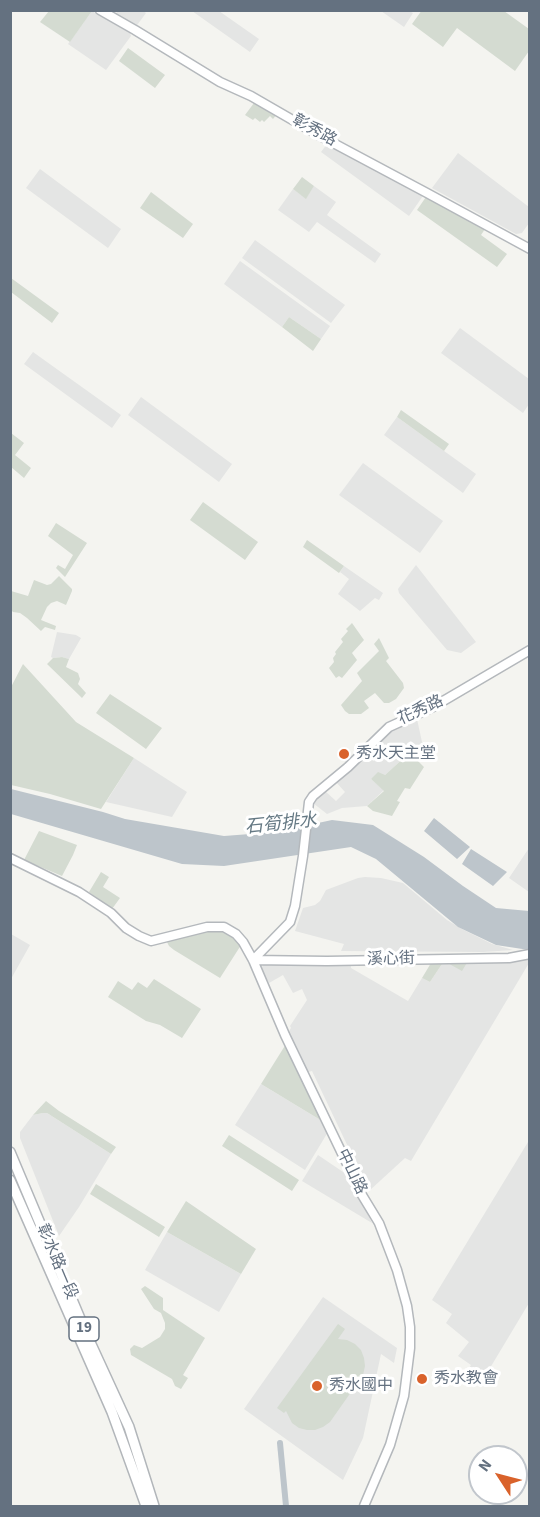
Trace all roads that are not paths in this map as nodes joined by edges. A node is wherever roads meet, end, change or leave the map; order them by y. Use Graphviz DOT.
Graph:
graph roads {
  1 [pos="100,10"];
  2 [pos="530,249"];
  3 [pos="530,650"];
  4 [pos="10,858"];
  5 [pos="530,954"];
  6 [pos="253,960"];
  7 [pos="10,1152"];
  8 [pos="10,1180"];
  9 [pos="146,1506"];
  10 [pos="154,1506"];
  11 [pos="364,1506"];
  1 -- 2 [label="street, 彰秀路"];
  3 -- 6 [label="street, 花秀路"];
  4 -- 6 [label="street, 中山路"];
  5 -- 6 [label="street, 溪心街"];
  6 -- 11 [label="street, 中山路"];
  7 -- 10 [label="main road, 彰水路一段 / 19"];
  8 -- 9 [label="main road, 彰水路一段 / 19"];
}
